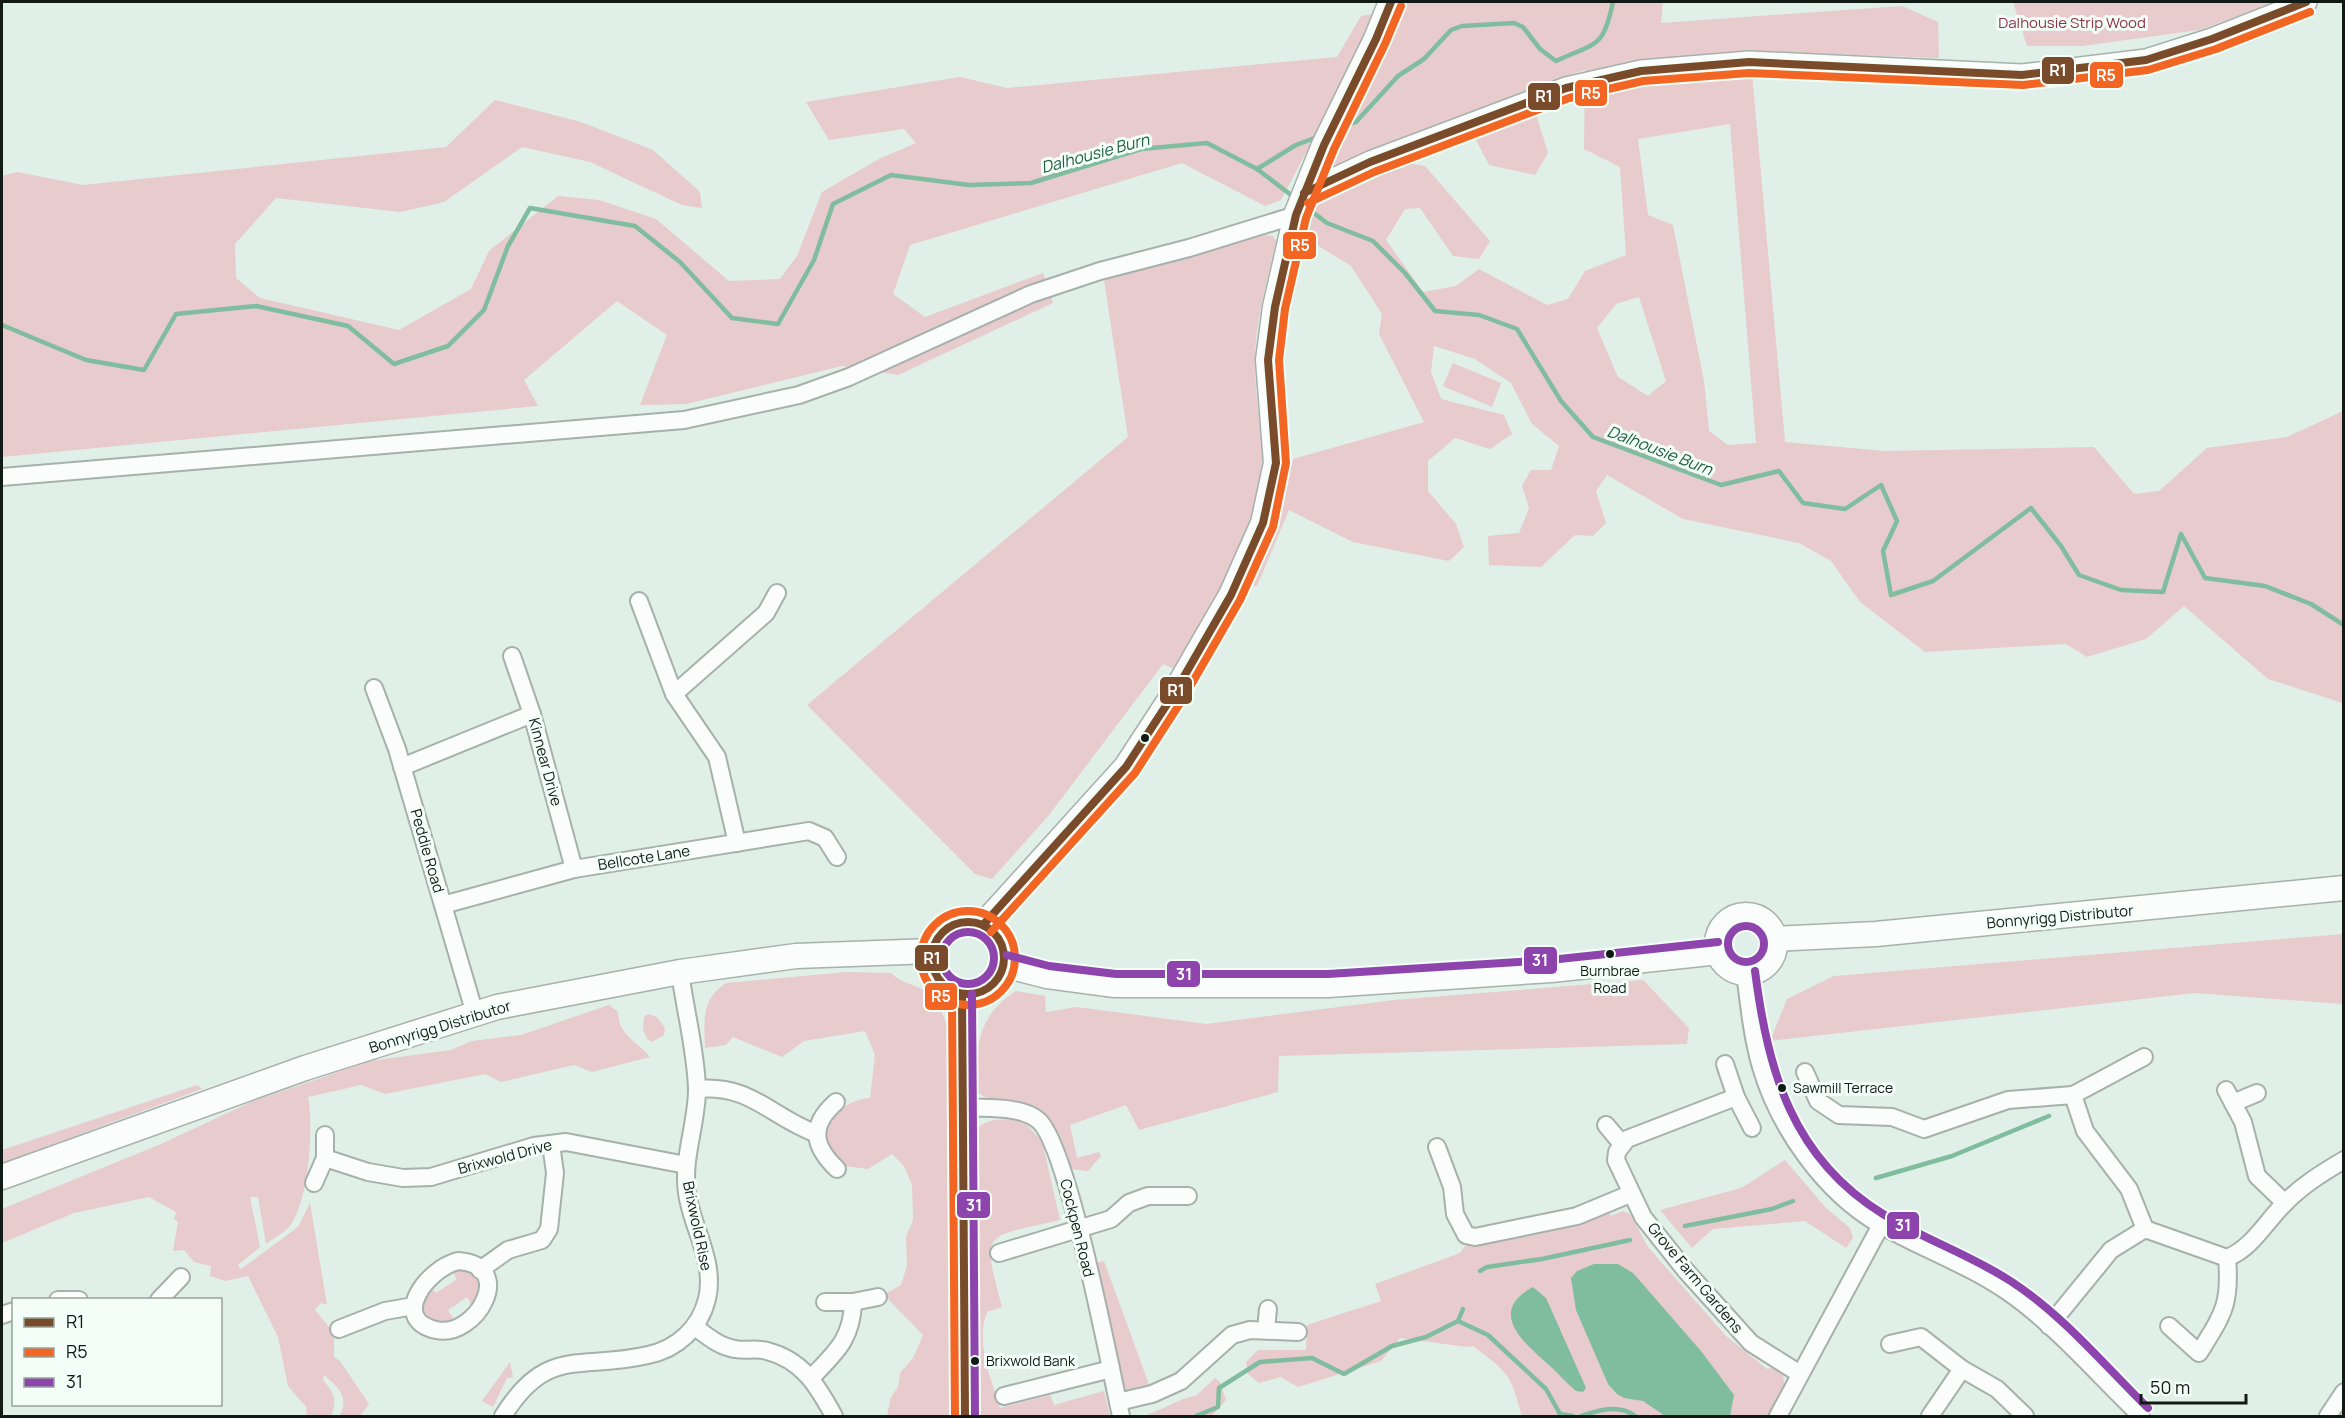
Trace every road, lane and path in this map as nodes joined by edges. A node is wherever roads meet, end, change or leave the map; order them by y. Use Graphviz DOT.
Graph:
graph roads {
  1 [pos="1391,2"];
  2 [pos="2307,2"];
  3 [pos="1300,204"];
  4 [pos="2,477"];
  5 [pos="777,593"];
  6 [pos="639,601"];
  7 [pos="512,656"];
  8 [pos="374,688"];
  9 [pos="674,694"];
  10 [pos="532,714"];
  11 [pos="402,767"];
  12 [pos="737,843"];
  13 [pos="837,856"];
  14 [pos="574,869"];
  15 [pos="2343,888"];
  16 [pos="443,905"];
  17 [pos="983,925"];
  18 [pos="1775,939"];
  19 [pos="932,951"];
  20 [pos="1719,952"];
  21 [pos="1004,965"];
  22 [pos="680,972"];
  23 [pos="1745,972"];
  24 [pos="962,994"];
  25 [pos="475,1014"];
  26 [pos="2144,1057"];
  27 [pos="1725,1064"];
  28 [pos="1805,1072"];
  29 [pos="697,1089"];
  30 [pos="2257,1093"];
  31 [pos="2073,1095"];
  32 [pos="1736,1097"];
  33 [pos="836,1102"];
  34 [pos="963,1107"];
  35 [pos="1606,1125"];
  36 [pos="1752,1128"];
  37 [pos="817,1134"];
  38 [pos="325,1135"];
  39 [pos="551,1144"];
  40 [pos="1622,1144"];
  41 [pos="1437,1147"];
  42 [pos="325,1158"];
  43 [pos="2343,1160"];
  44 [pos="686,1165"];
  45 [pos="837,1169"];
  46 [pos="2,1178"];
  47 [pos="314,1183"];
  48 [pos="1630,1194"];
  49 [pos="1188,1196"];
  50 [pos="2285,1203"];
  51 [pos="1881,1225"];
  52 [pos="1078,1229"];
  53 [pos="2145,1229"];
  54 [pos="999,1253"];
  55 [pos="2227,1258"];
  56 [pos="480,1270"];
  57 [pos="182,1277"];
  58 [pos="160,1298"];
  59 [pos="878,1298"];
  60 [pos="825,1302"];
  61 [pos="853,1302"];
  62 [pos="414,1305"];
  63 [pos="1268,1309"];
  64 [pos="2049,1326"];
  65 [pos="2169,1326"];
  66 [pos="695,1327"];
  67 [pos="339,1329"];
  68 [pos="1266,1329"];
  69 [pos="1298,1332"];
  70 [pos="1890,1344"];
  71 [pos="1111,1369"];
  72 [pos="1962,1369"];
  73 [pos="1800,1374"];
  74 [pos="812,1377"];
  75 [pos="2343,1392"];
  76 [pos="1004,1396"];
  77 [pos="1120,1409"];
  78 [pos="503,1416"];
  79 [pos="834,1416"];
  80 [pos="965,1416"];
  81 [pos="1778,1416"];
  82 [pos="1930,1416"];
  83 [pos="2025,1416"];
  84 [pos="2141,1416"];
  85 [pos="2328,1416"];
  1 -- 3 [label="main road"];
  2 -- 3 [label="street"];
  3 -- 4 [label="street"];
  3 -- 17 [label="main road"];
  5 -- 9 [label="street"];
  6 -- 9 [label="street"];
  7 -- 10 [label="street, Kinnear Drive"];
  8 -- 11 [label="street, Peddie Road"];
  9 -- 12 [label="street"];
  10 -- 11 [label="street"];
  10 -- 14 [label="street, Kinnear Drive"];
  11 -- 16 [label="street, Peddie Road"];
  12 -- 13 [label="street, Bellcote Lane"];
  12 -- 14 [label="street, Bellcote Lane"];
  14 -- 16 [label="street, Bellcote Lane"];
  15 -- 18 [label="main road, Bonnyrigg Distributor"];
  16 -- 25 [label="street, Peddie Road"];
  17 -- 19 [label="main road"];
  17 -- 21 [label="main road"];
  18 -- 20 [label="main road"];
  18 -- 23 [label="main road"];
  19 -- 22 [label="main road, Bonnyrigg Distributor"];
  19 -- 24 [label="main road"];
  20 -- 21 [label="main road"];
  20 -- 23 [label="main road"];
  21 -- 24 [label="main road"];
  22 -- 25 [label="main road, Bonnyrigg Distributor"];
  22 -- 29 [label="street, Brixwold Rise"];
  23 -- 51 [label="street"];
  24 -- 34 [label="main road"];
  25 -- 46 [label="main road, Bonnyrigg Distributor"];
  26 -- 31 [label="street"];
  27 -- 32 [label="street"];
  28 -- 31 [label="street"];
  29 -- 37 [label="street"];
  29 -- 44 [label="street, Brixwold Rise"];
  30 -- 50 [label="street"];
  31 -- 53 [label="street"];
  32 -- 36 [label="street"];
  32 -- 40 [label="street"];
  33 -- 37 [label="street"];
  34 -- 52 [label="street, Cockpen Road"];
  34 -- 80 [label="main road"];
  35 -- 40 [label="street"];
  37 -- 45 [label="street"];
  38 -- 42 [label="street"];
  39 -- 42 [label="street, Brixwold Drive"];
  39 -- 44 [label="street, Brixwold Drive"];
  39 -- 56 [label="street"];
  40 -- 48 [label="street, Grove Farm Gardens"];
  41 -- 48 [label="street"];
  42 -- 47 [label="street"];
  43 -- 50 [label="street"];
  44 -- 66 [label="street, Brixwold Rise"];
  48 -- 73 [label="street, Grove Farm Gardens"];
  49 -- 52 [label="street"];
  50 -- 55 [label="street"];
  51 -- 64 [label="street"];
  51 -- 73 [label="street"];
  52 -- 54 [label="street"];
  52 -- 71 [label="street, Cockpen Road"];
  53 -- 55 [label="street"];
  53 -- 64 [label="street"];
  55 -- 65 [label="street"];
  56 -- 62 [label="street"];
  56 -- 62 [label="street"];
  57 -- 58 [label="street"];
  59 -- 61 [label="street"];
  60 -- 61 [label="street"];
  61 -- 74 [label="street"];
  62 -- 67 [label="street"];
  63 -- 68 [label="street"];
  64 -- 84 [label="street"];
  66 -- 74 [label="street"];
  66 -- 78 [label="street, Brixwold Rise"];
  68 -- 69 [label="street"];
  68 -- 77 [label="street"];
  70 -- 72 [label="street"];
  71 -- 76 [label="street"];
  71 -- 77 [label="street, Cockpen Road"];
  72 -- 82 [label="street"];
  72 -- 83 [label="street"];
  73 -- 81 [label="street"];
  74 -- 79 [label="street"];
  75 -- 85 [label="street"];
}
